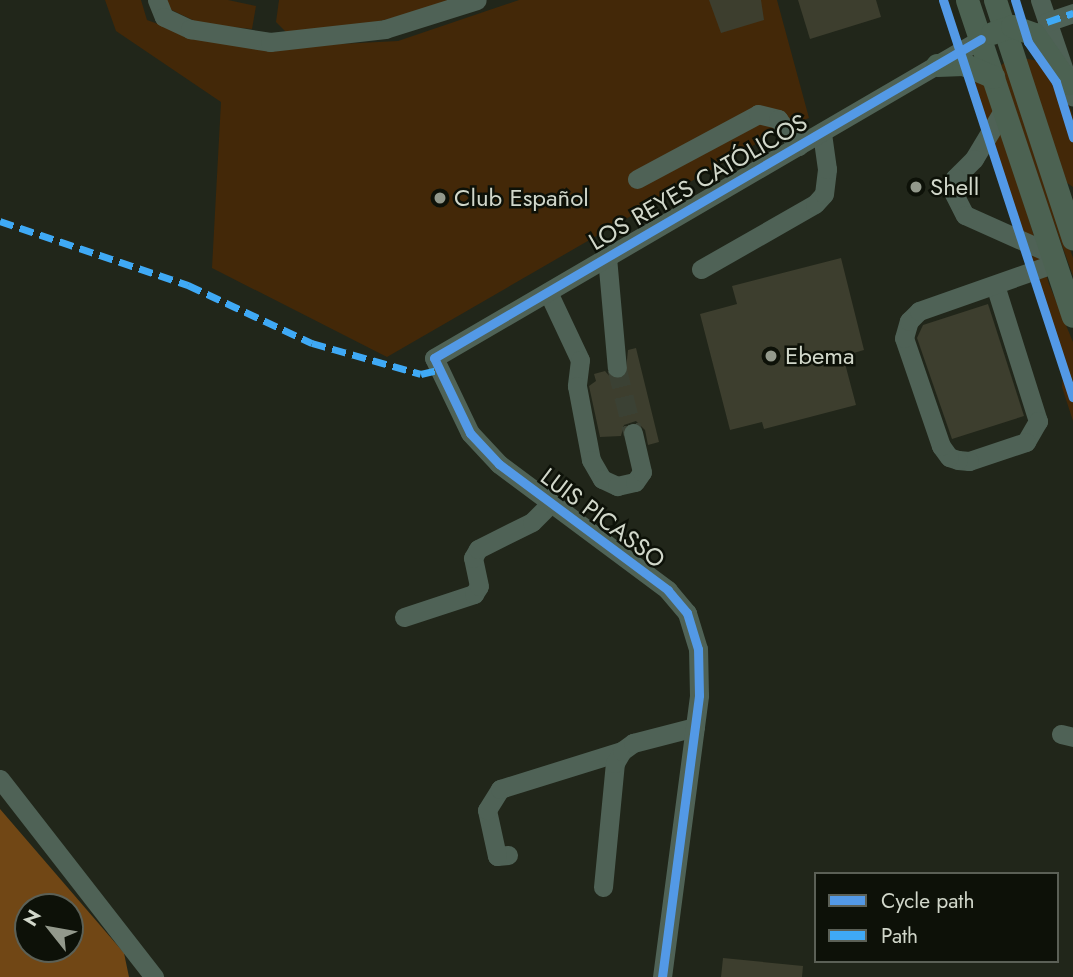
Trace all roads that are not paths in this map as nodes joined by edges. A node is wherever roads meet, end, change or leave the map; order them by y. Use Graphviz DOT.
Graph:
graph roads {
  1 [pos="157,0"];
  2 [pos="477,0"];
  3 [pos="967,0"];
  4 [pos="995,0"];
  5 [pos="1044,11"];
  6 [pos="1073,13"];
  7 [pos="1014,27"];
  8 [pos="981,39"];
  9 [pos="937,65"];
  10 [pos="993,77"];
  11 [pos="1071,90"];
  12 [pos="1004,109"];
  13 [pos="822,132"];
  14 [pos="798,146"];
  15 [pos="637,178"];
  16 [pos="1073,239"];
  17 [pos="607,257"];
  18 [pos="1054,259"];
  19 [pos="701,269"];
  20 [pos="995,285"];
  21 [pos="548,292"];
  22 [pos="1073,316"];
  23 [pos="434,358"];
  24 [pos="617,368"];
  25 [pos="633,433"];
  26 [pos="551,503"];
  27 [pos="404,617"];
  28 [pos="695,727"];
  29 [pos="622,751"];
  30 [pos="0,779"];
  31 [pos="508,855"];
  32 [pos="603,887"];
  33 [pos="154,977"];
  34 [pos="662,977"];
  1 -- 2 [label="street"];
  3 -- 8 [label="main road"];
  4 -- 7 [label="main road"];
  4 -- 8 [label="main road"];
  5 -- 6 [label="street"];
  5 -- 7 [label="main road"];
  5 -- 11 [label="street"];
  7 -- 8 [label="main road"];
  7 -- 11 [label="main road"];
  7 -- 16 [label="main road"];
  8 -- 9 [label="street, LOS REYES CATÓLICOS"];
  8 -- 10 [label="main road"];
  9 -- 10 [label="main road"];
  9 -- 13 [label="street, LOS REYES CATÓLICOS"];
  10 -- 12 [label="main road"];
  12 -- 18 [label="main road"];
  12 -- 18 [label="street"];
  13 -- 14 [label="street, LOS REYES CATÓLICOS"];
  13 -- 19 [label="street"];
  14 -- 15 [label="street"];
  14 -- 17 [label="street, LOS REYES CATÓLICOS"];
  17 -- 21 [label="street, LOS REYES CATÓLICOS"];
  17 -- 24 [label="street"];
  18 -- 20 [label="street"];
  18 -- 22 [label="main road"];
  20 -- 20 [label="street"];
  21 -- 23 [label="street, LOS REYES CATÓLICOS"];
  21 -- 25 [label="street"];
  23 -- 26 [label="street, LUIS PICASSO"];
  26 -- 27 [label="street"];
  26 -- 28 [label="street, LUIS PICASSO"];
  28 -- 29 [label="street"];
  28 -- 34 [label="street, LUIS PICASSO"];
  29 -- 31 [label="street"];
  29 -- 32 [label="street"];
  30 -- 33 [label="street"];
}
